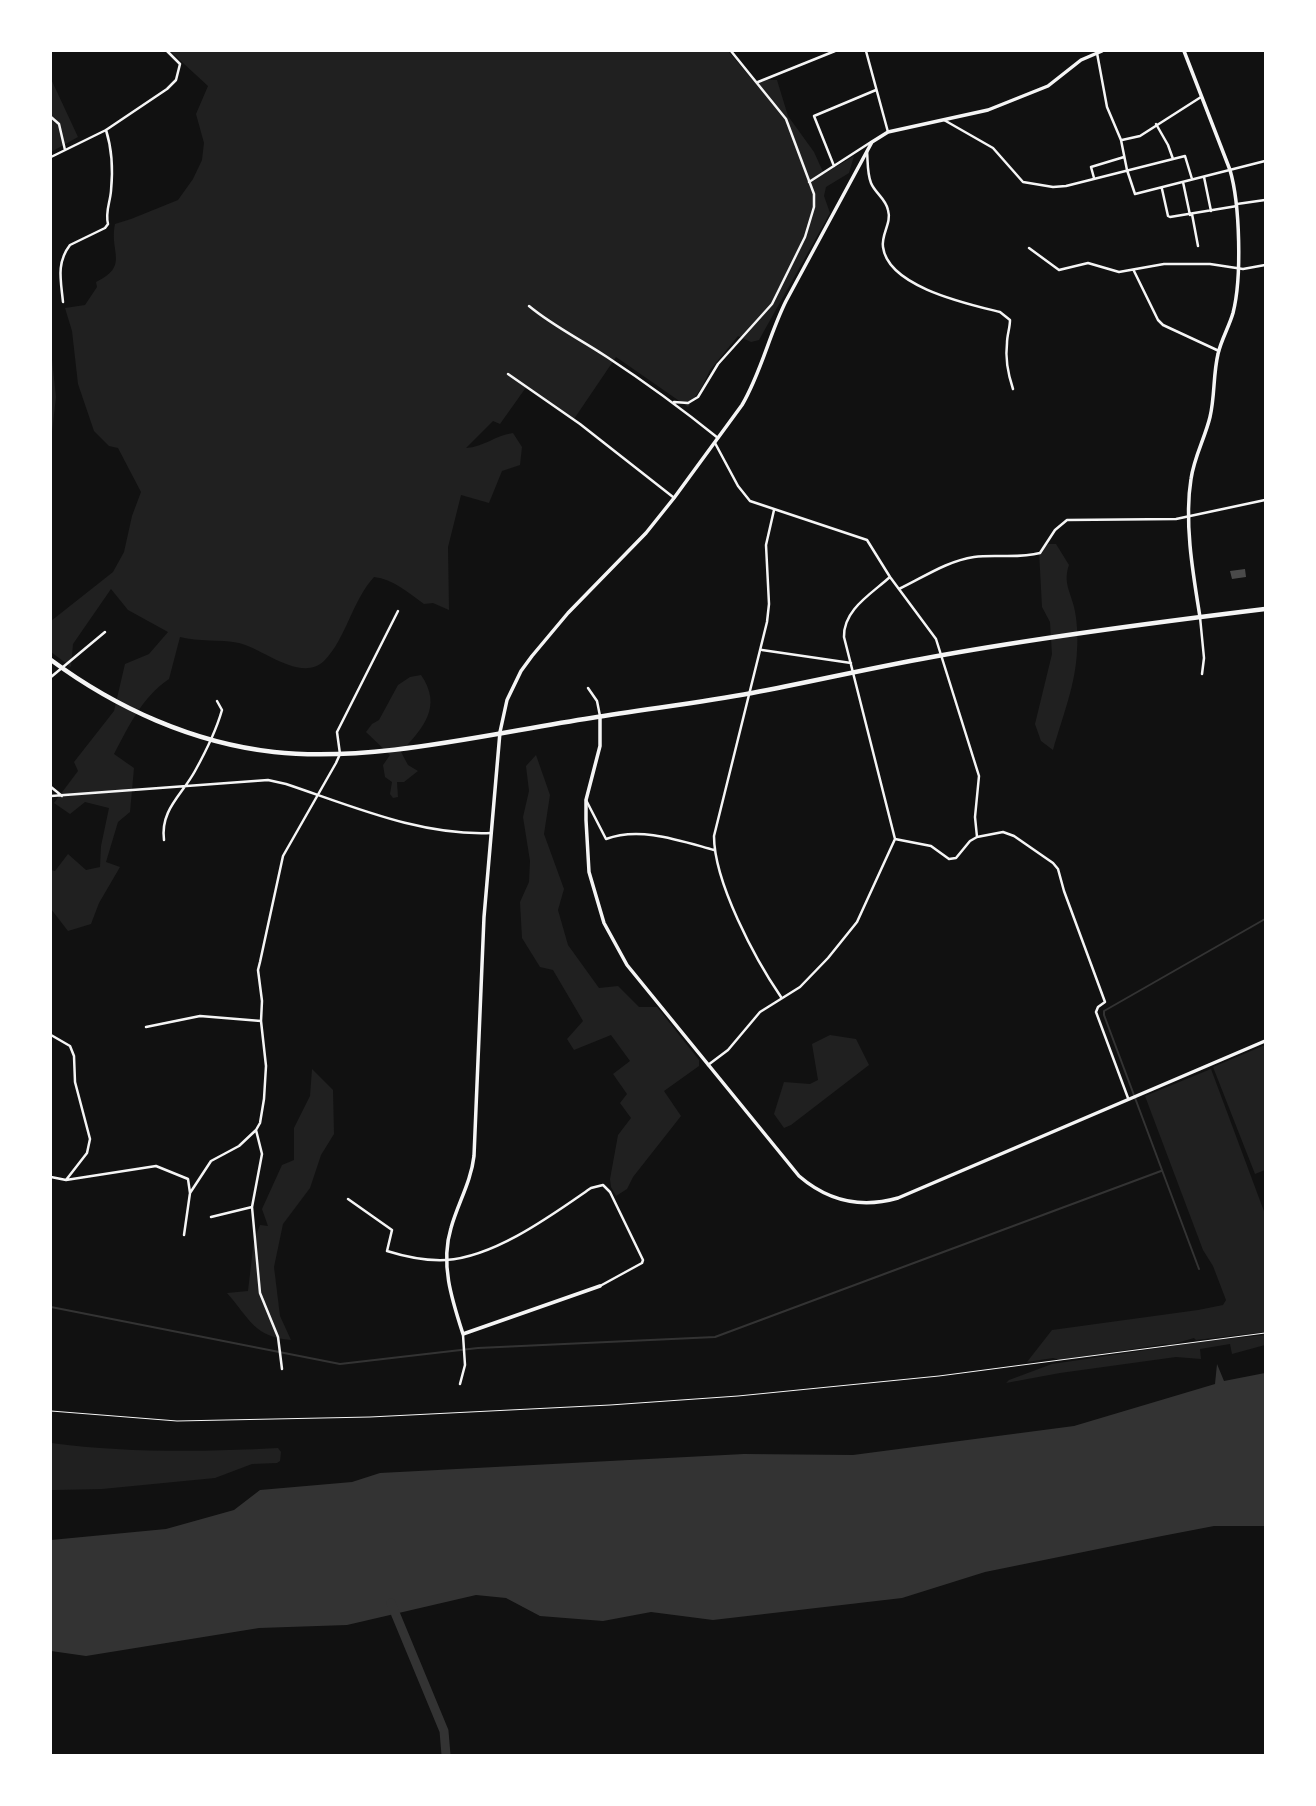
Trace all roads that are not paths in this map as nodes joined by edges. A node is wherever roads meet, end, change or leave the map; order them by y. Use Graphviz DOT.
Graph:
graph roads {
  1 [pos="167,51"];
  2 [pos="731,51"];
  3 [pos="835,51"];
  4 [pos="866,51"];
  5 [pos="1184,51"];
  6 [pos="1100,52"];
  7 [pos="758,82"];
  8 [pos="876,90"];
  9 [pos="1201,97"];
  10 [pos="51,117"];
  11 [pos="944,120"];
  12 [pos="1156,124"];
  13 [pos="106,130"];
  14 [pos="888,132"];
  15 [pos="1121,140"];
  16 [pos="872,142"];
  17 [pos="65,150"];
  18 [pos="867,150"];
  19 [pos="51,157"];
  20 [pos="1124,157"];
  21 [pos="1173,159"];
  22 [pos="1265,161"];
  23 [pos="834,166"];
  24 [pos="1126,170"];
  25 [pos="1230,170"];
  26 [pos="1203,177"];
  27 [pos="1095,179"];
  28 [pos="1192,179"];
  29 [pos="809,182"];
  30 [pos="1183,182"];
  31 [pos="1162,187"];
  32 [pos="1265,200"];
  33 [pos="1237,205"];
  34 [pos="1211,211"];
  35 [pos="1191,215"];
  36 [pos="1198,246"];
  37 [pos="1029,248"];
  38 [pos="1265,265"];
  39 [pos="1237,269"];
  40 [pos="1134,270"];
  41 [pos="63,302"];
  42 [pos="529,306"];
  43 [pos="1219,351"];
  44 [pos="508,374"];
  45 [pos="1013,389"];
  46 [pos="674,402"];
  47 [pos="716,440"];
  48 [pos="674,498"];
  49 [pos="1265,500"];
  50 [pos="774,510"];
  51 [pos="1190,517"];
  52 [pos="890,577"];
  53 [pos="900,589"];
  54 [pos="1265,609"];
  55 [pos="398,611"];
  56 [pos="1200,617"];
  57 [pos="104,632"];
  58 [pos="761,650"];
  59 [pos="942,655"];
  60 [pos="51,660"];
  61 [pos="851,663"];
  62 [pos="853,673"];
  63 [pos="1202,674"];
  64 [pos="51,677"];
  65 [pos="588,688"];
  66 [pos="751,693"];
  67 [pos="217,701"];
  68 [pos="600,716"];
  69 [pos="500,732"];
  70 [pos="210,739"];
  71 [pos="340,754"];
  72 [pos="51,787"];
  73 [pos="183,787"];
  74 [pos="318,794"];
  75 [pos="51,796"];
  76 [pos="62,796"];
  77 [pos="586,800"];
  78 [pos="492,833"];
  79 [pos="977,838"];
  80 [pos="895,839"];
  81 [pos="164,840"];
  82 [pos="714,850"];
  83 [pos="781,997"];
  84 [pos="261,1021"];
  85 [pos="146,1027"];
  86 [pos="51,1035"];
  87 [pos="1265,1041"];
  88 [pos="708,1065"];
  89 [pos="1130,1098"];
  90 [pos="256,1130"];
  91 [pos="51,1177"];
  92 [pos="66,1180"];
  93 [pos="190,1193"];
  94 [pos="348,1199"];
  95 [pos="252,1207"];
  96 [pos="211,1217"];
  97 [pos="184,1235"];
  98 [pos="447,1260"];
  99 [pos="600,1286"];
  100 [pos="463,1334"];
  101 [pos="282,1369"];
  102 [pos="460,1384"];
  1 -- 13 [label="street"];
  2 -- 7 [label="street"];
  3 -- 7 [label="street"];
  4 -- 8 [label="street"];
  5 -- 9 [label="street"];
  6 -- 11 [label="street"];
  6 -- 15 [label="street"];
  7 -- 29 [label="street"];
  8 -- 14 [label="street"];
  8 -- 23 [label="street"];
  9 -- 12 [label="street"];
  9 -- 25 [label="street"];
  10 -- 17 [label="street"];
  11 -- 14 [label="street"];
  11 -- 27 [label="street"];
  12 -- 15 [label="street"];
  12 -- 21 [label="street"];
  13 -- 17 [label="street"];
  13 -- 41 [label="street"];
  14 -- 16 [label="street"];
  15 -- 20 [label="street"];
  16 -- 18 [label="street"];
  16 -- 23 [label="street"];
  17 -- 19 [label="street"];
  18 -- 45 [label="street"];
  18 -- 47 [label="street"];
  20 -- 24 [label="street"];
  20 -- 27 [label="street"];
  21 -- 24 [label="street"];
  21 -- 28 [label="street"];
  22 -- 25 [label="street"];
  23 -- 29 [label="street"];
  24 -- 27 [label="street"];
  24 -- 31 [label="street"];
  25 -- 26 [label="street"];
  25 -- 33 [label="street"];
  26 -- 28 [label="street"];
  26 -- 34 [label="street"];
  28 -- 30 [label="street"];
  29 -- 46 [label="street"];
  30 -- 31 [label="street"];
  30 -- 35 [label="street"];
  31 -- 35 [label="street"];
  32 -- 33 [label="street"];
  33 -- 34 [label="street"];
  33 -- 39 [label="street"];
  34 -- 35 [label="street"];
  35 -- 36 [label="street"];
  37 -- 40 [label="street"];
  38 -- 39 [label="street"];
  39 -- 40 [label="street"];
  39 -- 43 [label="street"];
  40 -- 43 [label="street"];
  42 -- 46 [label="street"];
  43 -- 51 [label="street"];
  44 -- 48 [label="street"];
  46 -- 47 [label="street"];
  47 -- 48 [label="street"];
  47 -- 50 [label="street"];
  48 -- 69 [label="street"];
  49 -- 51 [label="street"];
  50 -- 52 [label="street"];
  50 -- 58 [label="street"];
  51 -- 53 [label="street"];
  51 -- 56 [label="street"];
  52 -- 53 [label="street"];
  52 -- 61 [label="street"];
  53 -- 59 [label="street"];
  54 -- 56 [label="main road"];
  55 -- 71 [label="street"];
  56 -- 59 [label="main road"];
  56 -- 63 [label="street"];
  57 -- 64 [label="street"];
  58 -- 61 [label="street"];
  58 -- 66 [label="street"];
  59 -- 62 [label="main road"];
  59 -- 79 [label="street"];
  60 -- 70 [label="main road"];
  61 -- 62 [label="street"];
  62 -- 66 [label="main road"];
  62 -- 80 [label="street"];
  65 -- 68 [label="street"];
  66 -- 68 [label="main road"];
  66 -- 82 [label="street"];
  67 -- 70 [label="street"];
  68 -- 69 [label="main road"];
  68 -- 77 [label="street"];
  69 -- 71 [label="main road"];
  69 -- 78 [label="street"];
  70 -- 71 [label="main road"];
  70 -- 73 [label="street"];
  71 -- 74 [label="street"];
  72 -- 76 [label="street"];
  73 -- 74 [label="street"];
  73 -- 76 [label="street"];
  73 -- 81 [label="street"];
  74 -- 78 [label="street"];
  74 -- 84 [label="street"];
  75 -- 76 [label="street"];
  77 -- 82 [label="street"];
  77 -- 88 [label="street"];
  78 -- 98 [label="street"];
  79 -- 80 [label="street"];
  79 -- 89 [label="street"];
  80 -- 83 [label="street"];
  82 -- 83 [label="street"];
  83 -- 88 [label="street"];
  84 -- 85 [label="street"];
  84 -- 90 [label="street"];
  86 -- 92 [label="street"];
  87 -- 89 [label="street"];
  88 -- 89 [label="street"];
  90 -- 93 [label="street"];
  90 -- 95 [label="street"];
  91 -- 92 [label="street"];
  92 -- 93 [label="street"];
  93 -- 97 [label="street"];
  94 -- 98 [label="street"];
  95 -- 96 [label="street"];
  95 -- 101 [label="street"];
  98 -- 99 [label="street"];
  98 -- 100 [label="street"];
  99 -- 100 [label="street"];
  100 -- 102 [label="street"];
}
